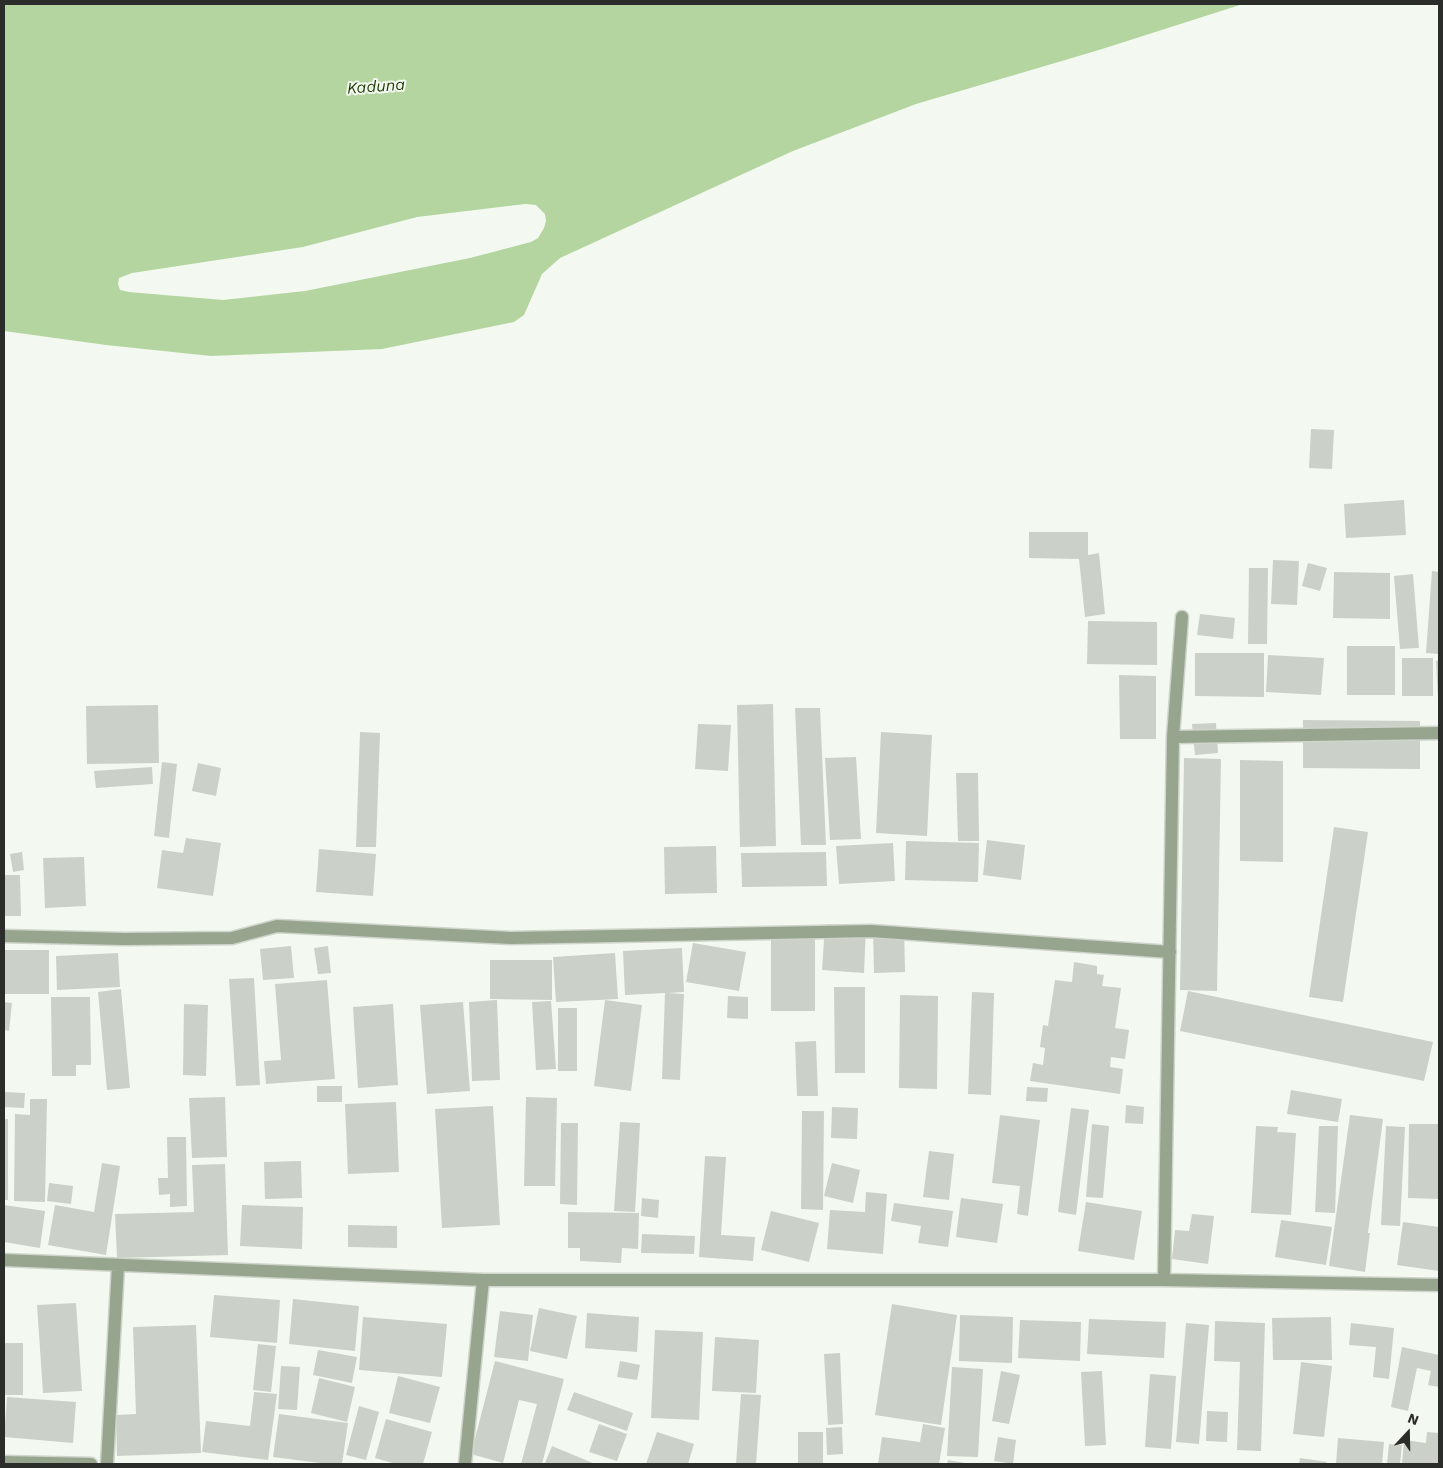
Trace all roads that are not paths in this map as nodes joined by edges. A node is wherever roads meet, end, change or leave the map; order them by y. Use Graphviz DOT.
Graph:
graph roads {
  1 [pos="1182,617"];
  2 [pos="1439,733"];
  3 [pos="1173,737"];
  4 [pos="4,936"];
  5 [pos="1170,952"];
  6 [pos="4,1260"];
  7 [pos="118,1266"];
  8 [pos="483,1280"];
  9 [pos="1164,1280"];
  10 [pos="1439,1286"];
  11 [pos="4,1462"];
  12 [pos="91,1464"];
  13 [pos="107,1464"];
  14 [pos="465,1464"];
  1 -- 3 [label="street"];
  2 -- 3 [label="street"];
  3 -- 5 [label="street"];
  4 -- 5 [label="street"];
  5 -- 9 [label="street"];
  6 -- 7 [label="street"];
  7 -- 8 [label="street"];
  7 -- 13 [label="street"];
  8 -- 9 [label="street"];
  8 -- 14 [label="street"];
  9 -- 10 [label="street"];
  11 -- 12 [label="street"];
}
